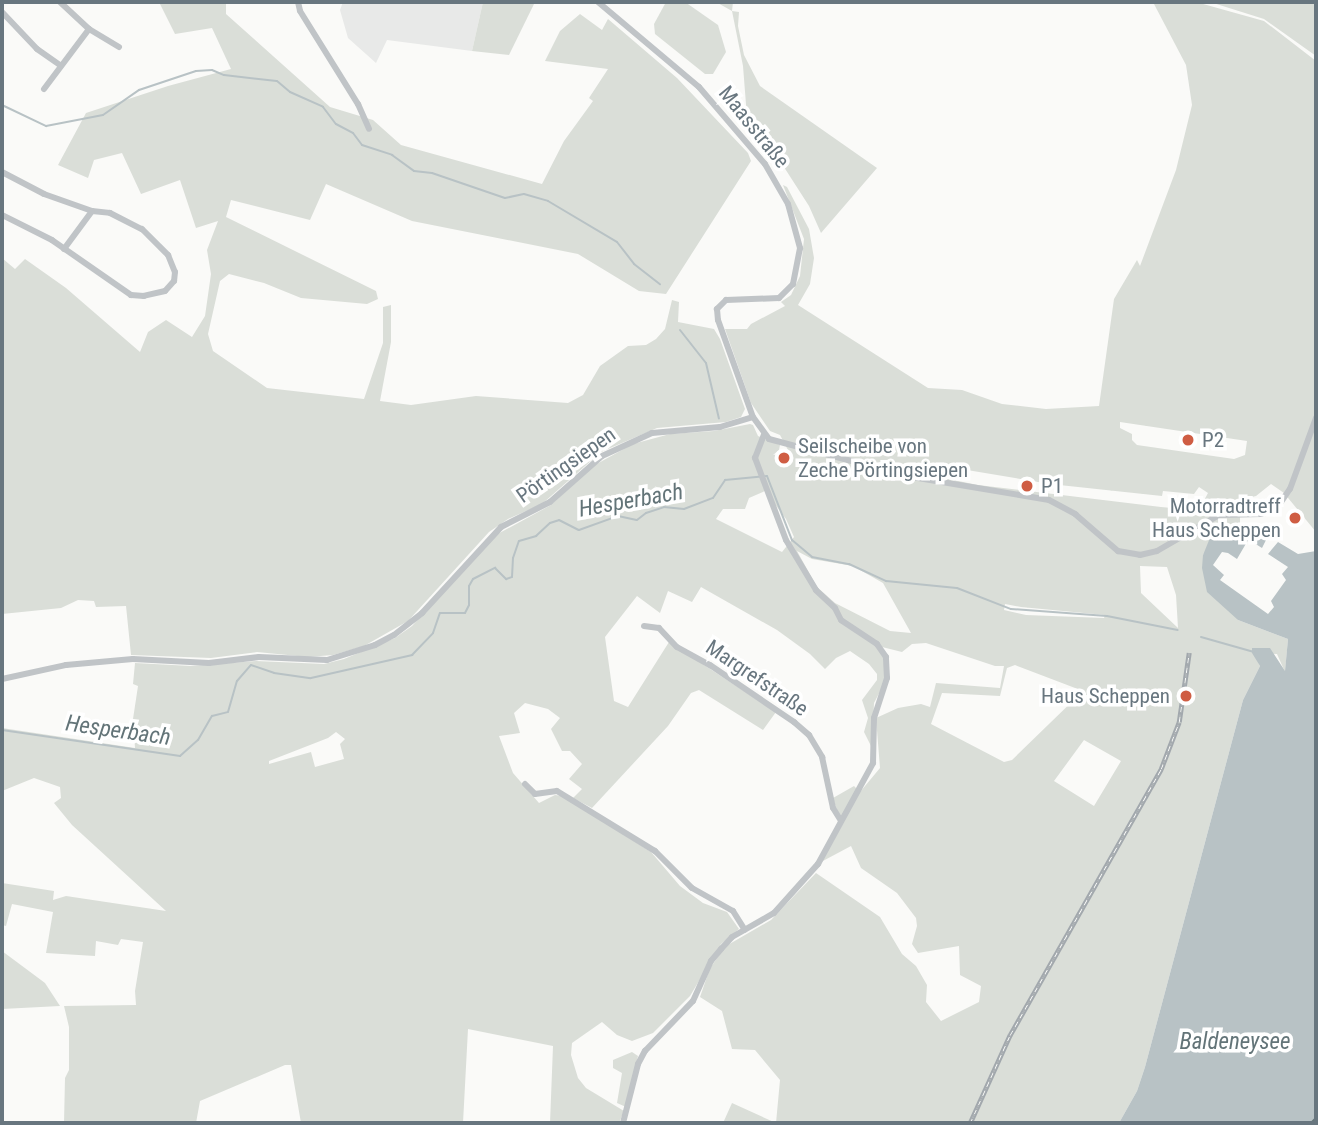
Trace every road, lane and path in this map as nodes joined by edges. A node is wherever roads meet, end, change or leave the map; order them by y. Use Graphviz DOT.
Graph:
graph roads {
  1 [pos="60,2"];
  2 [pos="298,2"];
  3 [pos="598,2"];
  4 [pos="2,12"];
  5 [pos="89,29"];
  6 [pos="119,47"];
  7 [pos="61,66"];
  8 [pos="44,89"];
  9 [pos="369,130"];
  10 [pos="2,172"];
  11 [pos="92,211"];
  12 [pos="2,215"];
  13 [pos="64,249"];
  14 [pos="753,417"];
  15 [pos="1316,418"];
  16 [pos="764,435"];
  17 [pos="644,626"];
  18 [pos="2,678"];
  19 [pos="525,784"];
  20 [pos="841,821"];
  21 [pos="745,930"];
  22 [pos="623,1123"];
  1 -- 5 [label="street"];
  2 -- 9 [label="street"];
  3 -- 14 [label="street, Maasstraße"];
  4 -- 7 [label="street"];
  5 -- 6 [label="street"];
  5 -- 7 [label="street"];
  7 -- 8 [label="street"];
  10 -- 11 [label="street"];
  11 -- 13 [label="street"];
  11 -- 13 [label="street"];
  12 -- 13 [label="street"];
  14 -- 16 [label="street"];
  14 -- 18 [label="street, Pörtingsiepen"];
  15 -- 16 [label="street"];
  16 -- 20 [label="street"];
  17 -- 20 [label="street, Margrefstraße"];
  19 -- 21 [label="street"];
  20 -- 21 [label="street"];
  21 -- 22 [label="street"];
}
